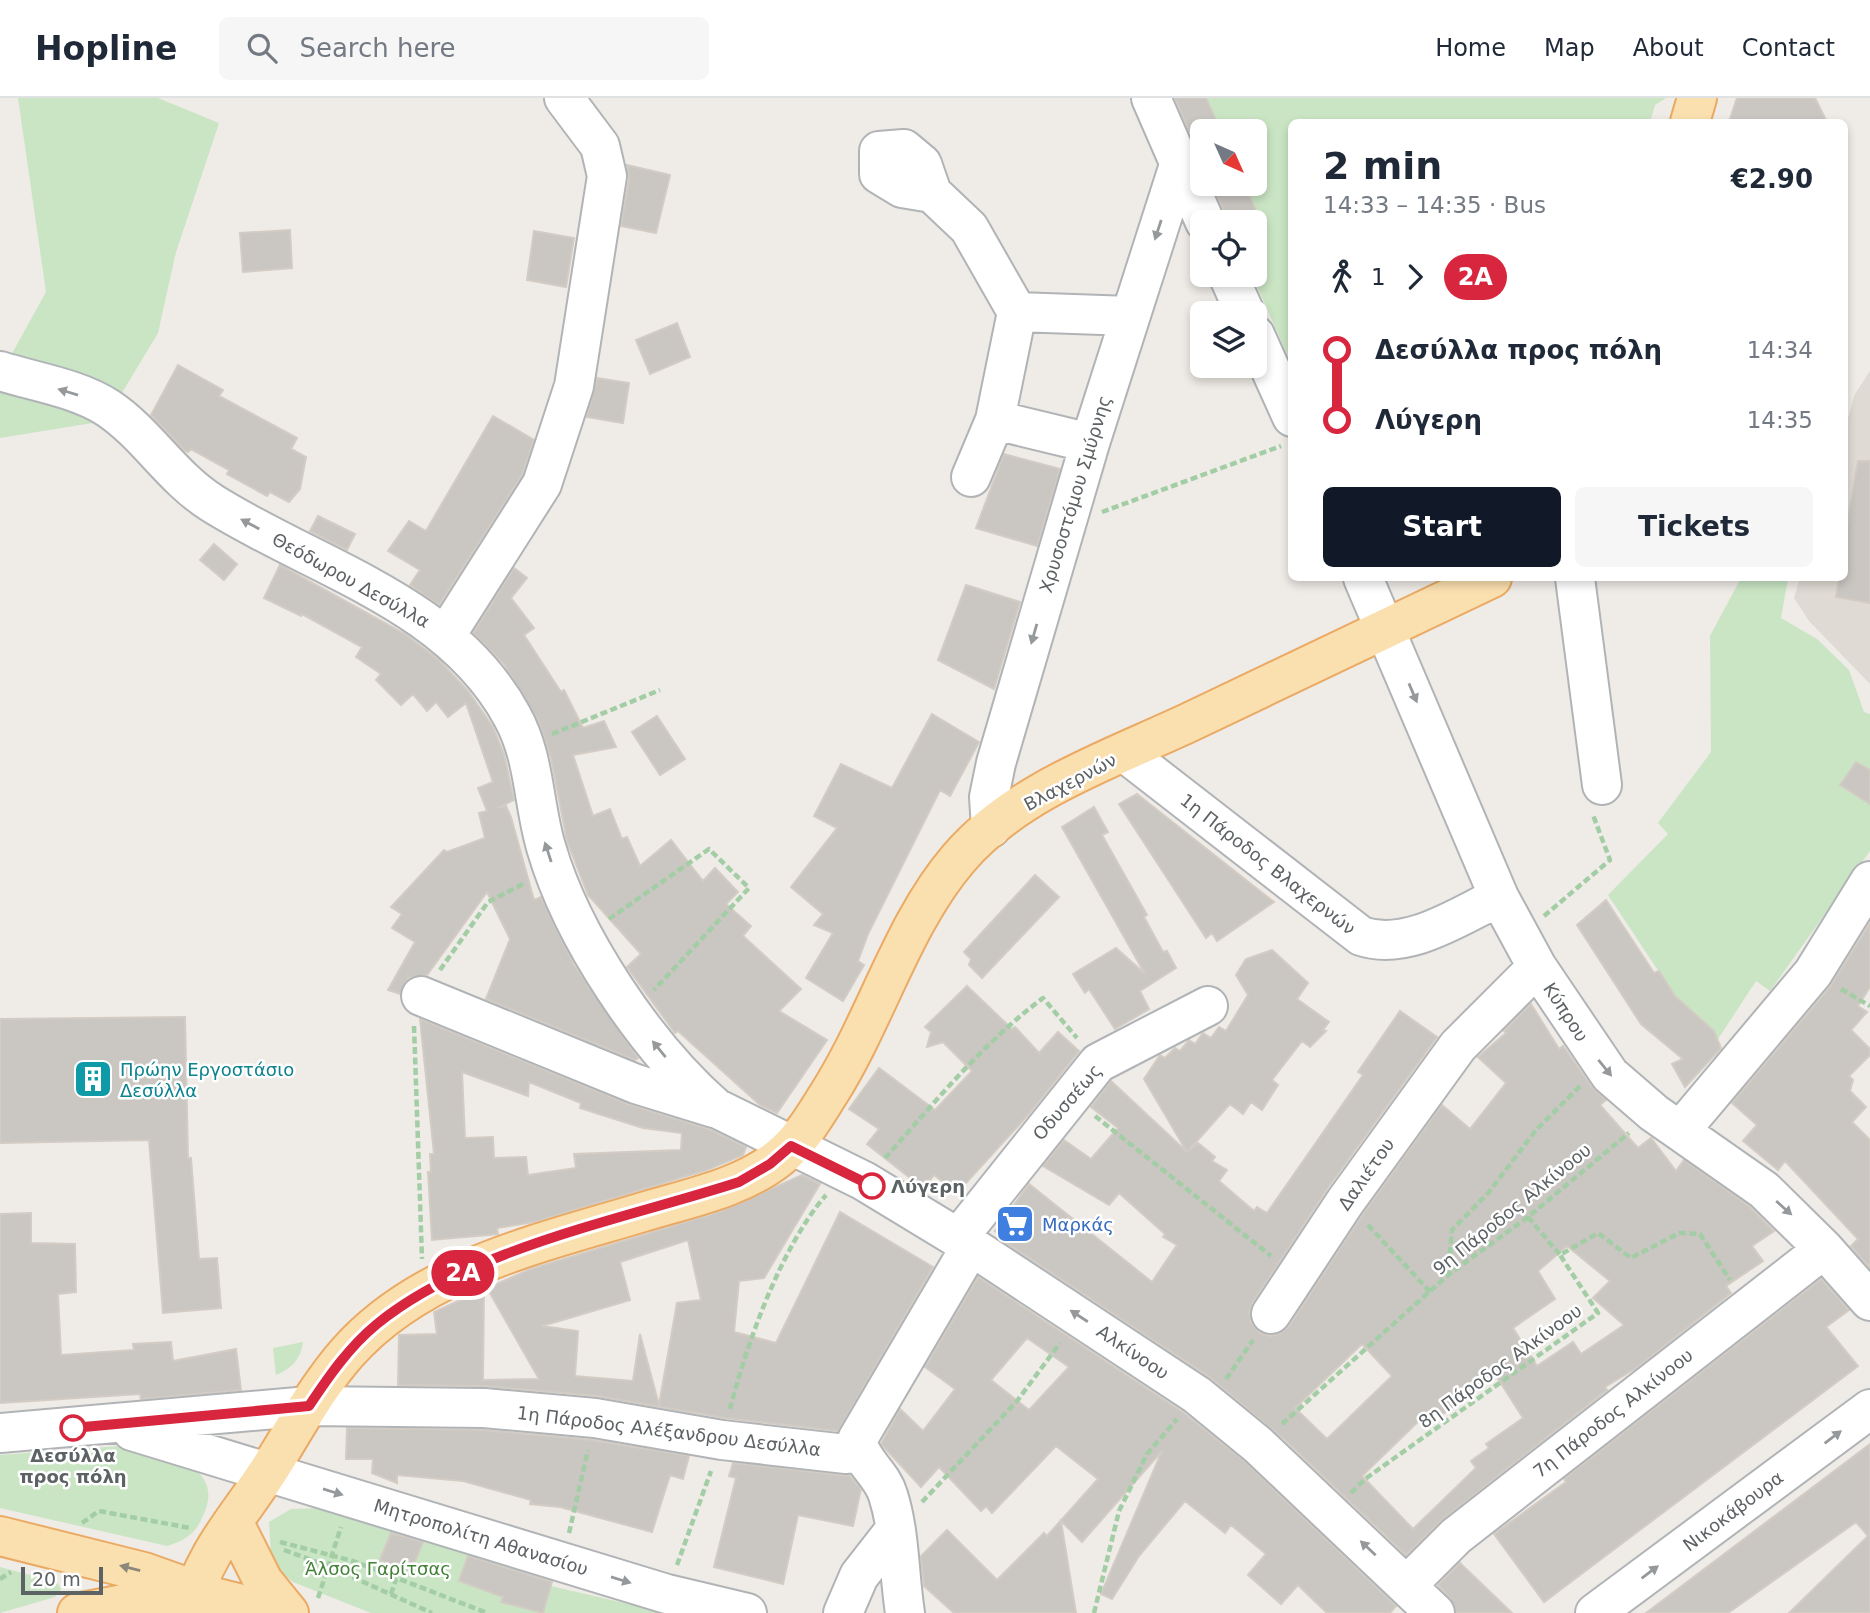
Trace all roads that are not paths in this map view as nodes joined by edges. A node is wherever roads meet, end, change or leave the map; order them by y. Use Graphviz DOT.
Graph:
graph roads {
  1 [pos="564,98"];
  2 [pos="1151,98"];
  3 [pos="1697,98"];
  4 [pos="1691,119"];
  5 [pos="1179,165"];
  6 [pos="932,193"];
  7 [pos="1200,210"];
  8 [pos="1017,312"];
  9 [pos="1130,316"];
  10 [pos="1267,369"];
  11 [pos="0,371"];
  12 [pos="995,420"];
  13 [pos="1288,428"];
  14 [pos="1090,443"];
  15 [pos="971,477"];
  16 [pos="1364,581"];
  17 [pos="1486,581"];
  18 [pos="1575,581"];
  19 [pos="1386,630"];
  20 [pos="446,635"];
  21 [pos="1125,753"];
  22 [pos="1602,785"];
  23 [pos="991,828"];
  24 [pos="1870,881"];
  25 [pos="1499,897"];
  26 [pos="1528,952"];
  27 [pos="421,996"];
  28 [pos="1208,1006"];
  29 [pos="716,1108"];
  30 [pos="1667,1122"];
  31 [pos="791,1146"];
  32 [pos="964,1242"];
  33 [pos="1825,1249"];
  34 [pos="1870,1301"];
  35 [pos="1271,1314"];
  36 [pos="309,1406"];
  37 [pos="1870,1409"];
  38 [pos="111,1425"];
  39 [pos="0,1433"];
  40 [pos="860,1452"];
  41 [pos="217,1455"];
  42 [pos="268,1472"];
  43 [pos="894,1531"];
  44 [pos="255,1532"];
  45 [pos="6,1553"];
  46 [pos="1407,1585"];
  47 [pos="203,1604"];
  48 [pos="304,1605"];
  49 [pos="77,1613"];
  50 [pos="278,1613"];
  51 [pos="747,1613"];
  52 [pos="843,1613"];
  53 [pos="905,1613"];
  54 [pos="1435,1613"];
  55 [pos="1595,1613"];
  1 -- 20 [label="street"];
  2 -- 5 [label="street"];
  3 -- 4 [label="main road"];
  5 -- 7 [label="street"];
  5 -- 9 [label="street, Χρυσοστόμου Σμύρνης, one-way"];
  6 -- 8 [label="street"];
  8 -- 9 [label="street"];
  8 -- 12 [label="street"];
  9 -- 14 [label="street, Χρυσοστόμου Σμύρνης"];
  10 -- 13 [label="street"];
  20 -- 11 [label="street, Θεόδωρου Δεσύλλα, one-way"];
  12 -- 14 [label="street"];
  12 -- 15 [label="street"];
  14 -- 23 [label="street, Χρυσοστόμου Σμύρνης, one-way"];
  16 -- 19 [label="street, Κύπρου"];
  17 -- 19 [label="main road, Βλαχερνών"];
  18 -- 22 [label="street"];
  19 -- 21 [label="main road, Βλαχερνών"];
  19 -- 25 [label="street, Κύπρου, one-way"];
  29 -- 20 [label="street, Θεόδωρου Δεσύλλα, one-way"];
  21 -- 23 [label="main road, Βλαχερνών"];
  21 -- 25 [label="street, 1η Πάροδος Βλαχερνών"];
  23 -- 31 [label="main road, Βλαχερνών"];
  24 -- 30 [label="street"];
  25 -- 26 [label="street, Κύπρου"];
  26 -- 30 [label="street, Κύπρου, one-way"];
  26 -- 35 [label="street, Δαλιέτου"];
  27 -- 29 [label="street"];
  28 -- 32 [label="street, Οδυσσέως"];
  29 -- 31 [label="street, Θεόδωρου Δεσύλλα"];
  30 -- 33 [label="street, Κύπρου, one-way"];
  31 -- 32 [label="street, Αλκίνοου"];
  31 -- 36 [label="main road, Βλαχερνών"];
  32 -- 40 [label="street, Οδυσσέως"];
  46 -- 32 [label="street, Αλκίνοου, one-way"];
  33 -- 34 [label="street, Κύπρου"];
  33 -- 46 [label="street, 7η Πάροδος Αλκίνοου"];
  36 -- 38 [label="street, Μητροπολίτη Αθανασίου"];
  36 -- 40 [label="street, 1η Πάροδος Αλέξανδρου Δεσύλλα"];
  36 -- 42 [label="main road, Βλαχερνών"];
  55 -- 37 [label="street, Νικοκάβουρα, one-way"];
  38 -- 39 [label="street, Μητροπολίτη Αθανασίου"];
  38 -- 41 [label="street, Μητροπολίτη Αθανασίου"];
  40 -- 43 [label="street"];
  41 -- 42 [label="street, Μητροπολίτη Αθανασίου"];
  41 -- 44 [label="street"];
  42 -- 44 [label="main road, Βλαχερνών"];
  42 -- 51 [label="street, Μητροπολίτη Αθανασίου, one-way"];
  43 -- 52 [label="street"];
  43 -- 53 [label="street"];
  44 -- 47 [label="main road, Βλαχερνών"];
  44 -- 48 [label="main road"];
  47 -- 45 [label="main road, one-way"];
  46 -- 54 [label="street, Αλκίνοου"];
  47 -- 49 [label="main road"];
  47 -- 50 [label="main road"];
}
